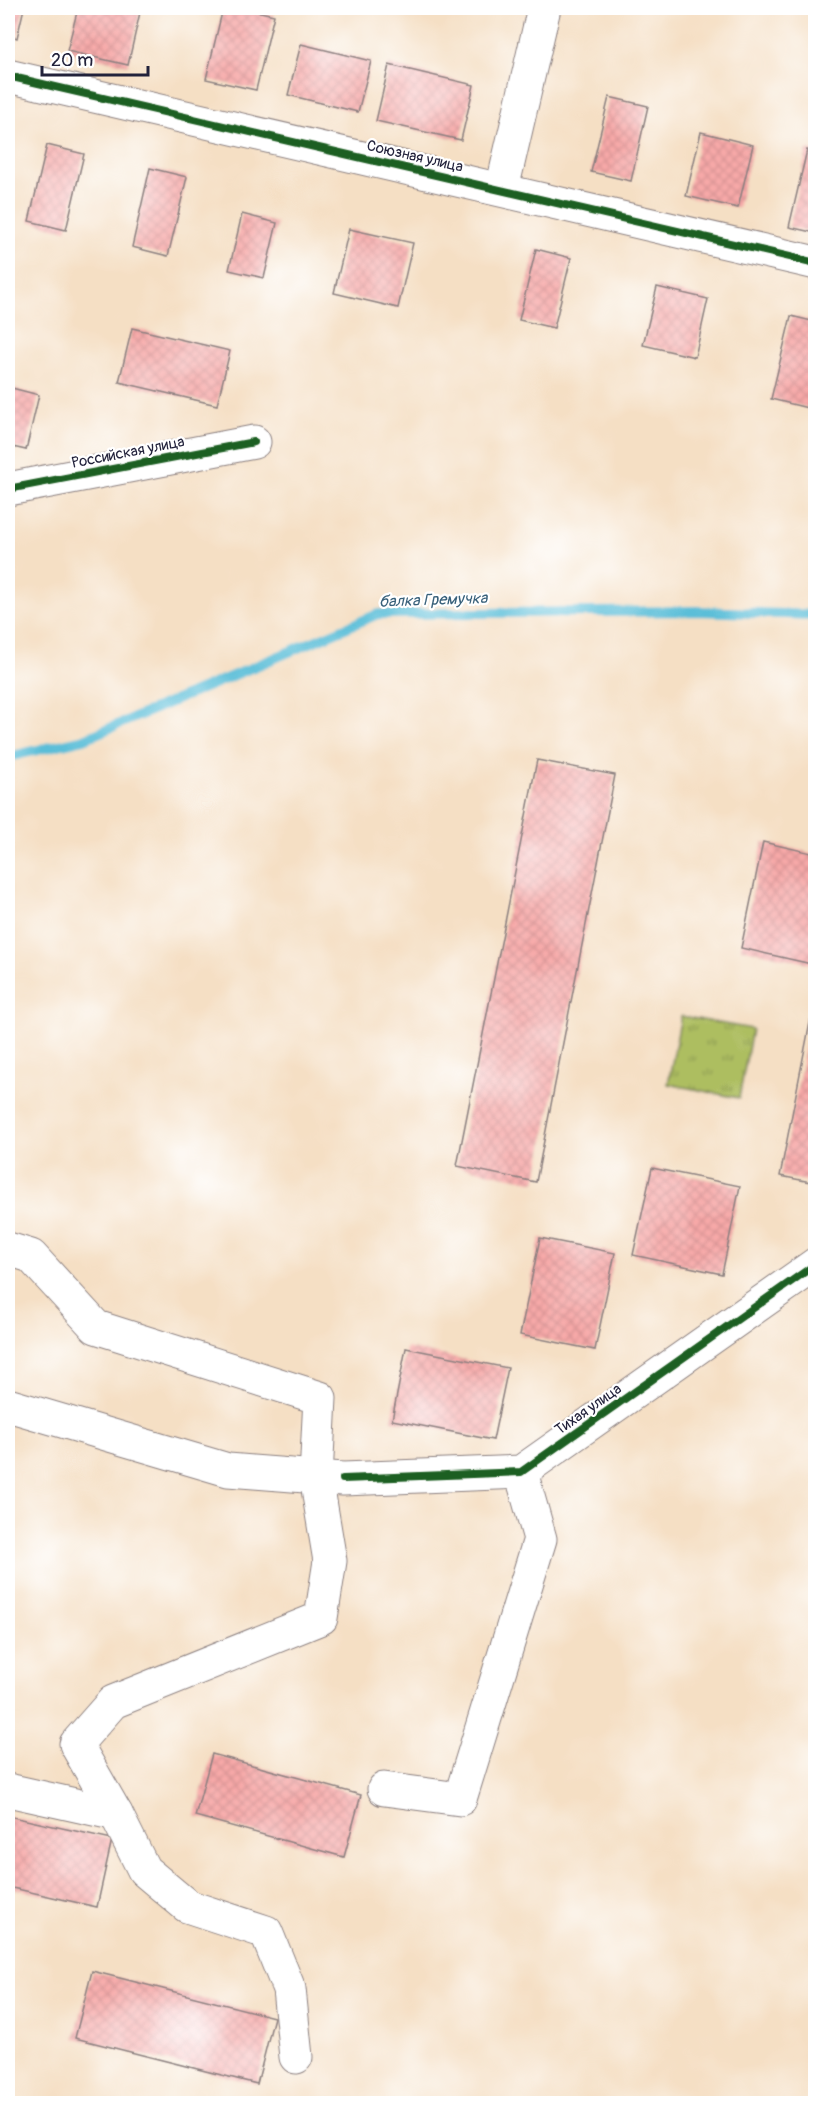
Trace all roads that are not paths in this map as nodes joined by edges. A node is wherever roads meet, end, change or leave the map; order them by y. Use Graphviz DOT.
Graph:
graph roads {
  1 [pos="544,8"];
  2 [pos="8,76"];
  3 [pos="502,189"];
  4 [pos="816,263"];
  5 [pos="254,442"];
  6 [pos="8,489"];
  7 [pos="8,1250"];
  8 [pos="816,1264"];
  9 [pos="8,1405"];
  10 [pos="521,1472"];
  11 [pos="329,1478"];
  12 [pos="384,1789"];
  13 [pos="8,1790"];
  14 [pos="116,1814"];
  15 [pos="296,2056"];
  1 -- 3 [label="street"];
  2 -- 3 [label="street, Союзная улица"];
  3 -- 4 [label="street, Союзная улица"];
  5 -- 6 [label="street, Российская улица"];
  7 -- 11 [label="street"];
  8 -- 10 [label="street, Тихая улица"];
  9 -- 11 [label="street"];
  10 -- 11 [label="street"];
  10 -- 12 [label="street"];
  11 -- 14 [label="street"];
  13 -- 14 [label="street"];
  14 -- 15 [label="street"];
}
